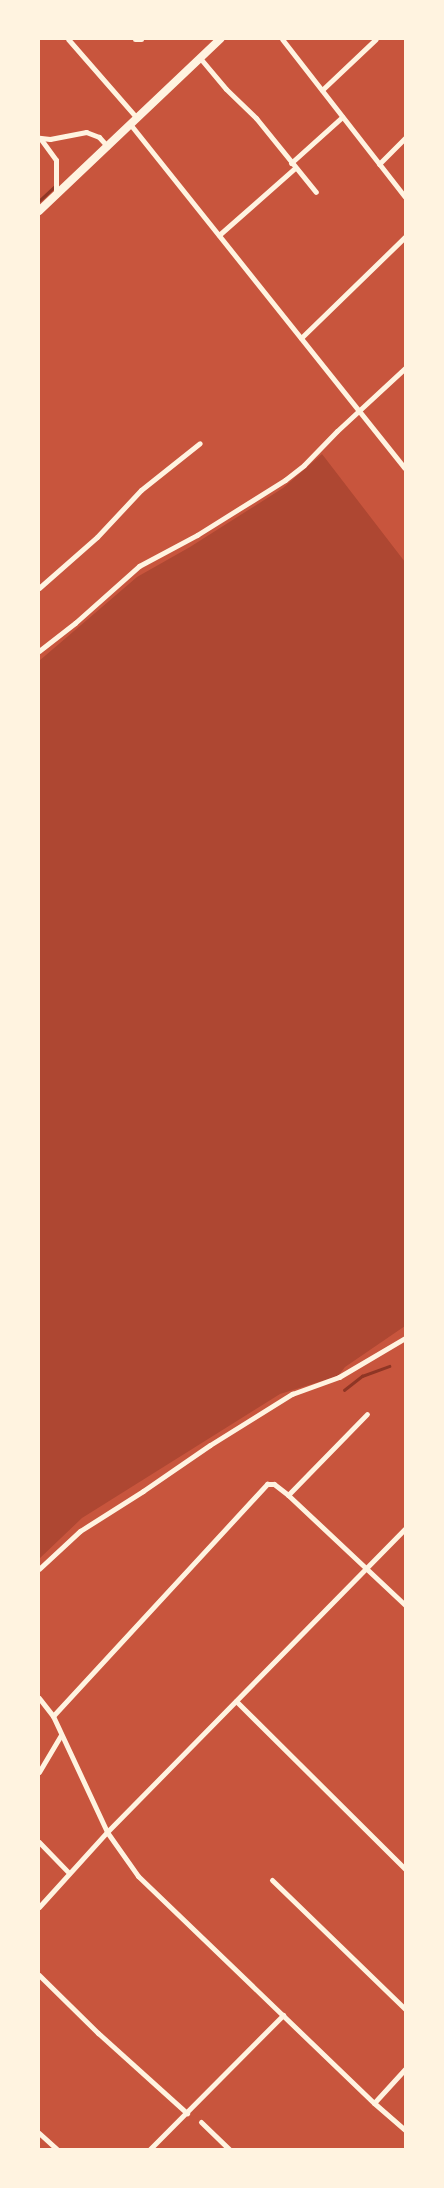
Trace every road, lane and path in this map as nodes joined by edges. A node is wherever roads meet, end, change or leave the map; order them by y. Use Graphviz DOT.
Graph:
graph roads {
  1 [pos="68,39"];
  2 [pos="135,39"];
  3 [pos="141,39"];
  4 [pos="220,39"];
  5 [pos="282,39"];
  6 [pos="376,39"];
  7 [pos="200,58"];
  8 [pos="322,90"];
  9 [pos="342,117"];
  10 [pos="137,118"];
  11 [pos="130,124"];
  12 [pos="40,138"];
  13 [pos="405,138"];
  14 [pos="108,147"];
  15 [pos="291,163"];
  16 [pos="379,164"];
  17 [pos="295,168"];
  18 [pos="316,192"];
  19 [pos="56,195"];
  20 [pos="405,197"];
  21 [pos="39,211"];
  22 [pos="219,235"];
  23 [pos="405,237"];
  24 [pos="300,338"];
  25 [pos="405,368"];
  26 [pos="359,412"];
  27 [pos="200,444"];
  28 [pos="405,468"];
  29 [pos="39,588"];
  30 [pos="39,652"];
  31 [pos="405,1338"];
  32 [pos="367,1414"];
  33 [pos="288,1495"];
  34 [pos="405,1529"];
  35 [pos="366,1568"];
  36 [pos="39,1569"];
  37 [pos="405,1604"];
  38 [pos="39,1698"];
  39 [pos="236,1701"];
  40 [pos="53,1716"];
  41 [pos="62,1735"];
  42 [pos="39,1772"];
  43 [pos="107,1832"];
  44 [pos="39,1842"];
  45 [pos="405,1869"];
  46 [pos="70,1874"];
  47 [pos="272,1880"];
  48 [pos="39,1907"];
  49 [pos="39,1975"];
  50 [pos="405,2009"];
  51 [pos="283,2015"];
  52 [pos="405,2069"];
  53 [pos="374,2103"];
  54 [pos="187,2112"];
  55 [pos="201,2122"];
  56 [pos="405,2130"];
  57 [pos="39,2133"];
  58 [pos="57,2149"];
  59 [pos="150,2149"];
  60 [pos="229,2149"];
  1 -- 10 [label="street"];
  2 -- 3 [label="street"];
  4 -- 7 [label="main road"];
  5 -- 8 [label="street"];
  6 -- 8 [label="street"];
  7 -- 10 [label="main road"];
  7 -- 15 [label="street"];
  8 -- 9 [label="street"];
  9 -- 15 [label="street"];
  9 -- 16 [label="street"];
  10 -- 11 [label="main road"];
  11 -- 14 [label="main road"];
  11 -- 22 [label="street"];
  12 -- 14 [label="street"];
  12 -- 19 [label="street"];
  13 -- 16 [label="street"];
  14 -- 19 [label="main road"];
  15 -- 17 [label="street"];
  16 -- 20 [label="street"];
  17 -- 18 [label="street"];
  17 -- 22 [label="street"];
  19 -- 21 [label="main road"];
  22 -- 24 [label="street"];
  23 -- 24 [label="street"];
  24 -- 26 [label="street"];
  25 -- 26 [label="street"];
  26 -- 28 [label="street"];
  26 -- 30 [label="street"];
  27 -- 29 [label="street"];
  31 -- 36 [label="street"];
  32 -- 33 [label="street"];
  33 -- 35 [label="street"];
  33 -- 40 [label="street"];
  34 -- 35 [label="street"];
  35 -- 37 [label="street"];
  35 -- 39 [label="street"];
  38 -- 40 [label="street"];
  39 -- 43 [label="street"];
  39 -- 45 [label="street"];
  40 -- 41 [label="street"];
  41 -- 42 [label="street"];
  41 -- 43 [label="street"];
  43 -- 46 [label="street"];
  43 -- 51 [label="street"];
  44 -- 46 [label="street"];
  46 -- 48 [label="street"];
  47 -- 50 [label="street"];
  49 -- 54 [label="street"];
  51 -- 53 [label="street"];
  51 -- 54 [label="street"];
  52 -- 53 [label="street"];
  53 -- 56 [label="street"];
  54 -- 59 [label="street"];
  55 -- 60 [label="street"];
  57 -- 58 [label="street"];
}
